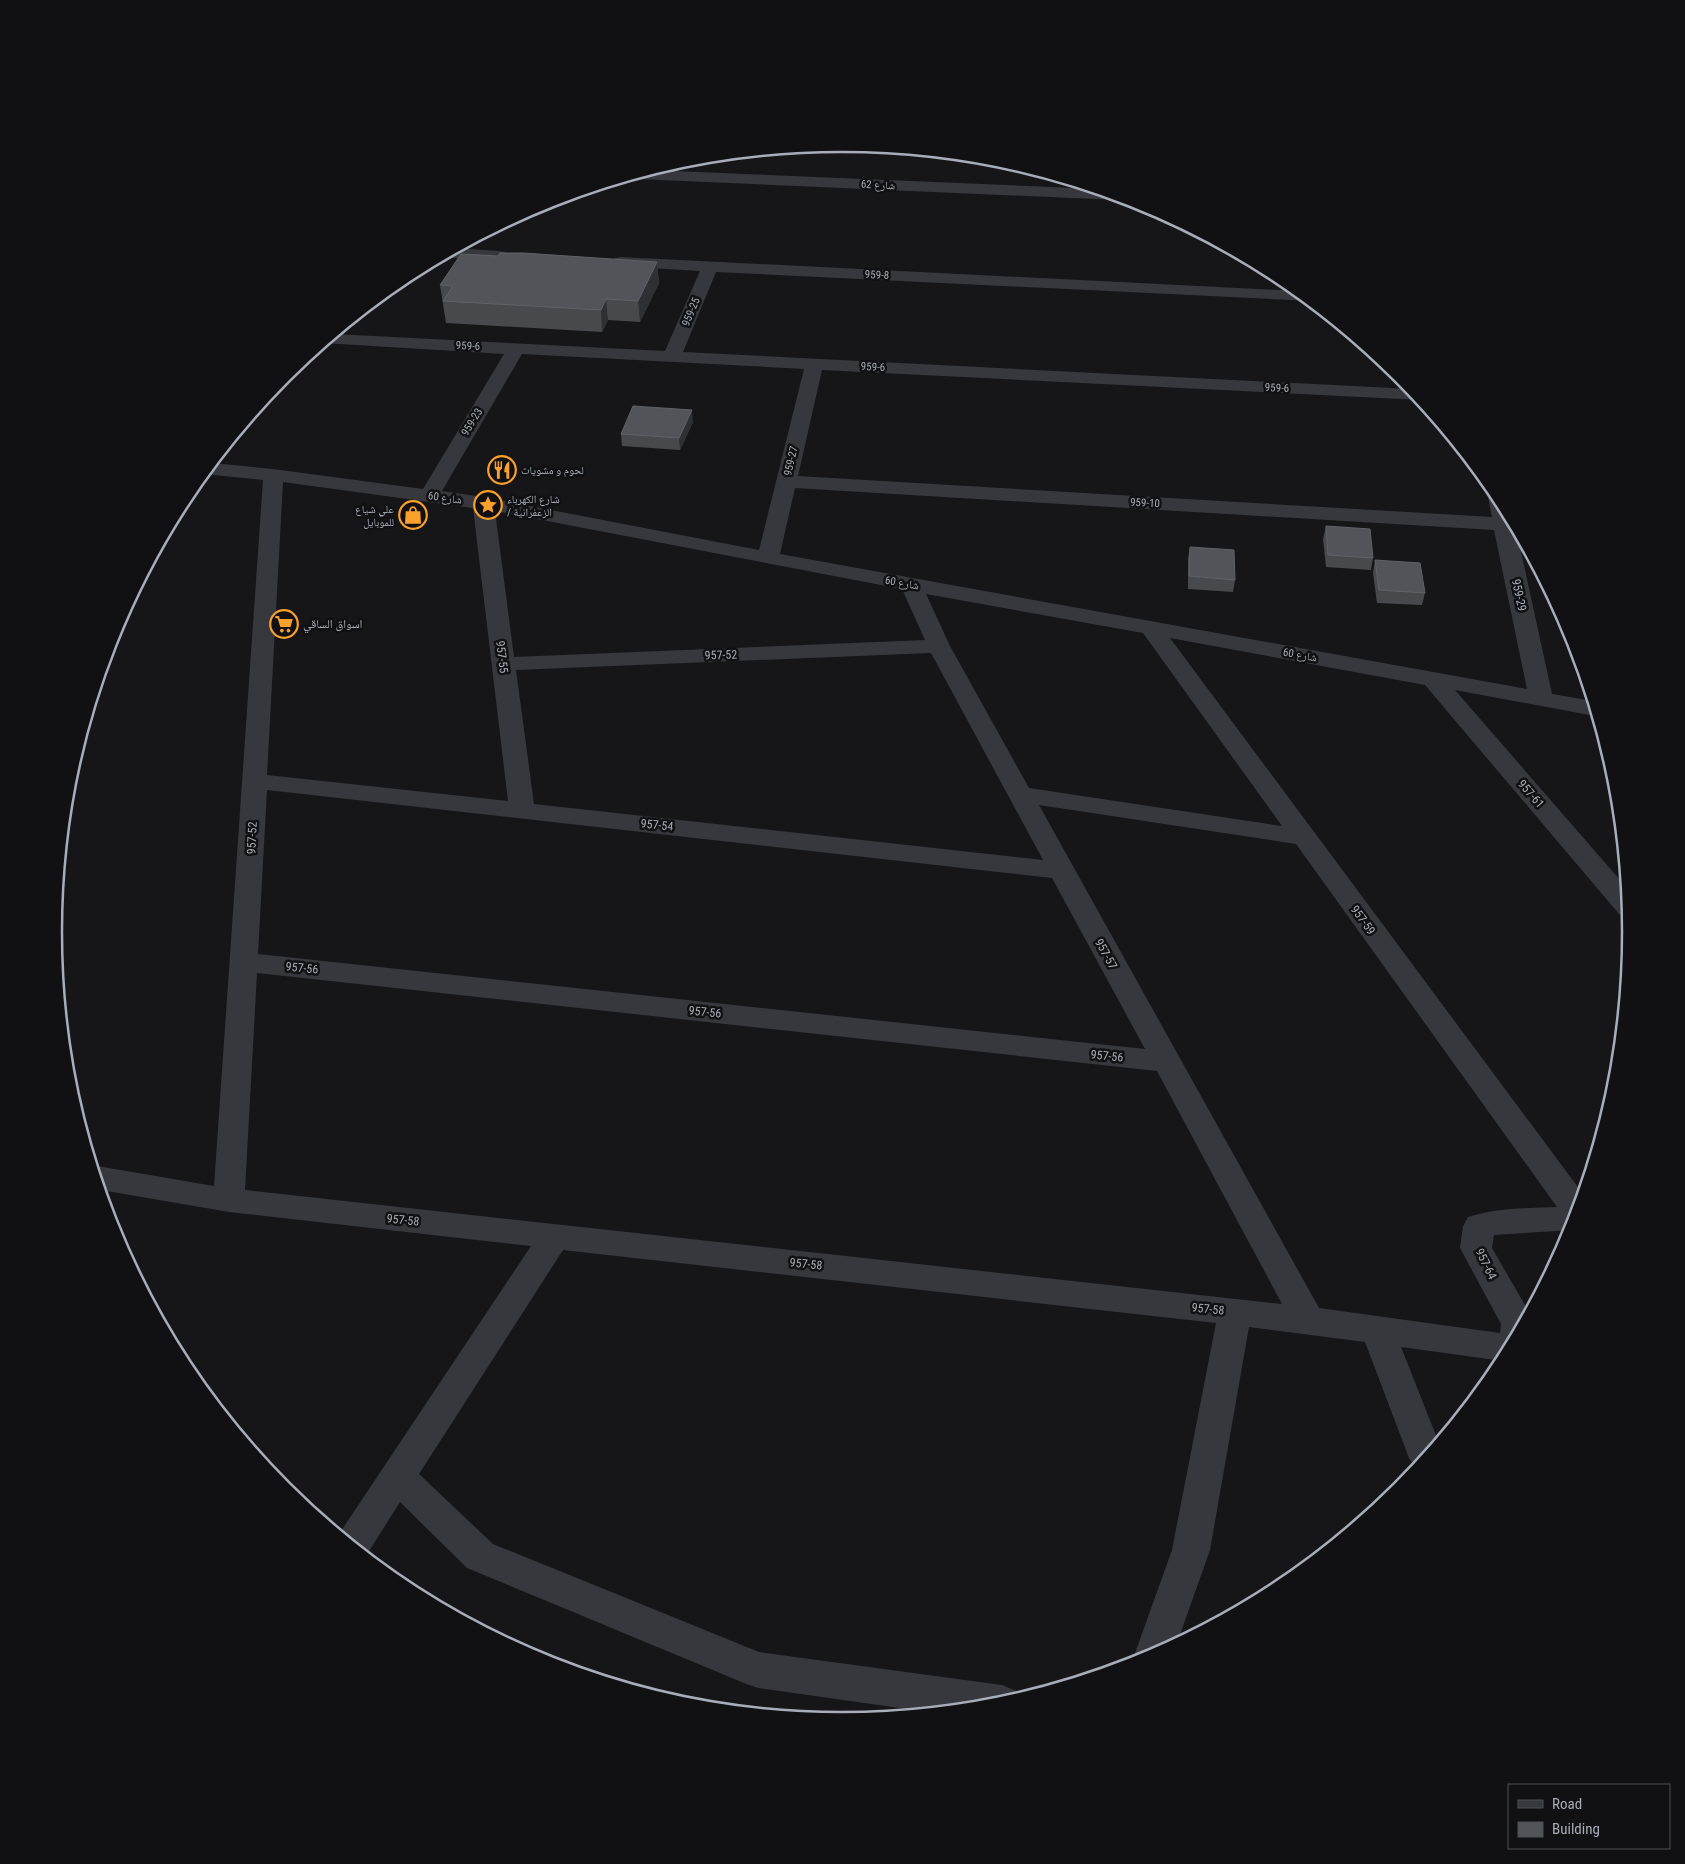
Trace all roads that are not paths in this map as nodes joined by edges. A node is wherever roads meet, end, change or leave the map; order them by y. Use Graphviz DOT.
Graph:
graph roads {
  1 [pos="658,175"];
  2 [pos="1096,194"];
  3 [pos="459,254"];
  4 [pos="515,257"];
  5 [pos="603,261"];
  6 [pos="710,267"];
  7 [pos="1294,296"];
  8 [pos="336,339"];
  9 [pos="516,349"];
  10 [pos="672,357"];
  11 [pos="814,364"];
  12 [pos="1408,395"];
  13 [pos="215,470"];
  14 [pos="273,475"];
  15 [pos="786,481"];
  16 [pos="429,496"];
  17 [pos="483,504"];
  18 [pos="1503,517"];
  19 [pos="1504,524"];
  20 [pos="768,558"];
  21 [pos="911,584"];
  22 [pos="1151,628"];
  23 [pos="939,646"];
  24 [pos="503,664"];
  25 [pos="1433,680"];
  26 [pos="1541,699"];
  27 [pos="1589,708"];
  28 [pos="255,781"];
  29 [pos="1019,794"];
  30 [pos="522,810"];
  31 [pos="1302,837"];
  32 [pos="1060,870"];
  33 [pos="1621,899"];
  34 [pos="244,962"];
  35 [pos="1166,1062"];
  36 [pos="103,1179"];
  37 [pos="229,1200"];
  38 [pos="1573,1204"];
  39 [pos="1567,1218"];
  40 [pos="555,1236"];
  41 [pos="1235,1312"];
  42 [pos="1308,1320"];
  43 [pos="1518,1322"];
  44 [pos="1377,1330"];
  45 [pos="1502,1348"];
  46 [pos="1424,1451"];
  47 [pos="397,1476"];
  48 [pos="355,1540"];
  49 [pos="1156,1646"];
  50 [pos="975,1700"];
  1 -- 2 [label="street, شارع 62"];
  3 -- 4 [label="street"];
  5 -- 6 [label="street, 959-8"];
  6 -- 7 [label="street, 959-8"];
  6 -- 10 [label="street, 959-25"];
  8 -- 9 [label="street, 959-6"];
  9 -- 10 [label="street, 959-6"];
  9 -- 16 [label="street, 959-23"];
  10 -- 11 [label="street, 959-6"];
  11 -- 12 [label="street, 959-6"];
  11 -- 15 [label="street, 959-27"];
  13 -- 14 [label="street, شارع 60"];
  14 -- 16 [label="street, شارع 60"];
  14 -- 28 [label="street, 957-52"];
  15 -- 19 [label="street, 959-10"];
  15 -- 20 [label="street, 959-27"];
  16 -- 17 [label="street, شارع 60"];
  17 -- 20 [label="street, شارع 60"];
  17 -- 24 [label="street, 957-55"];
  18 -- 19 [label="street, 959-29"];
  19 -- 26 [label="street, 959-29"];
  20 -- 21 [label="street, شارع 60"];
  21 -- 22 [label="street, شارع 60"];
  21 -- 23 [label="street, 957-57"];
  22 -- 25 [label="street, شارع 60"];
  22 -- 31 [label="street, 957-59"];
  23 -- 24 [label="street, 957-52"];
  23 -- 29 [label="street, 957-57"];
  24 -- 30 [label="street, 957-55"];
  25 -- 26 [label="street, شارع 60"];
  25 -- 33 [label="street, 957-61"];
  26 -- 27 [label="street, شارع 60"];
  28 -- 30 [label="street, 957-54"];
  28 -- 34 [label="street, 957-52"];
  29 -- 31 [label="street"];
  29 -- 32 [label="street, 957-57"];
  30 -- 32 [label="street, 957-54"];
  31 -- 38 [label="street, 957-59"];
  32 -- 35 [label="street, 957-57"];
  34 -- 35 [label="street, 957-56"];
  34 -- 37 [label="street, 957-52"];
  35 -- 42 [label="street, 957-57"];
  36 -- 37 [label="street, 957-58"];
  37 -- 40 [label="street, 957-58"];
  39 -- 43 [label="street, 957-64"];
  40 -- 41 [label="street, 957-58"];
  40 -- 47 [label="street"];
  41 -- 42 [label="street, 957-58"];
  41 -- 49 [label="street"];
  42 -- 44 [label="street, 957-58"];
  44 -- 45 [label="street, 957-58"];
  44 -- 46 [label="street"];
  47 -- 48 [label="street"];
  47 -- 50 [label="street"];
}
